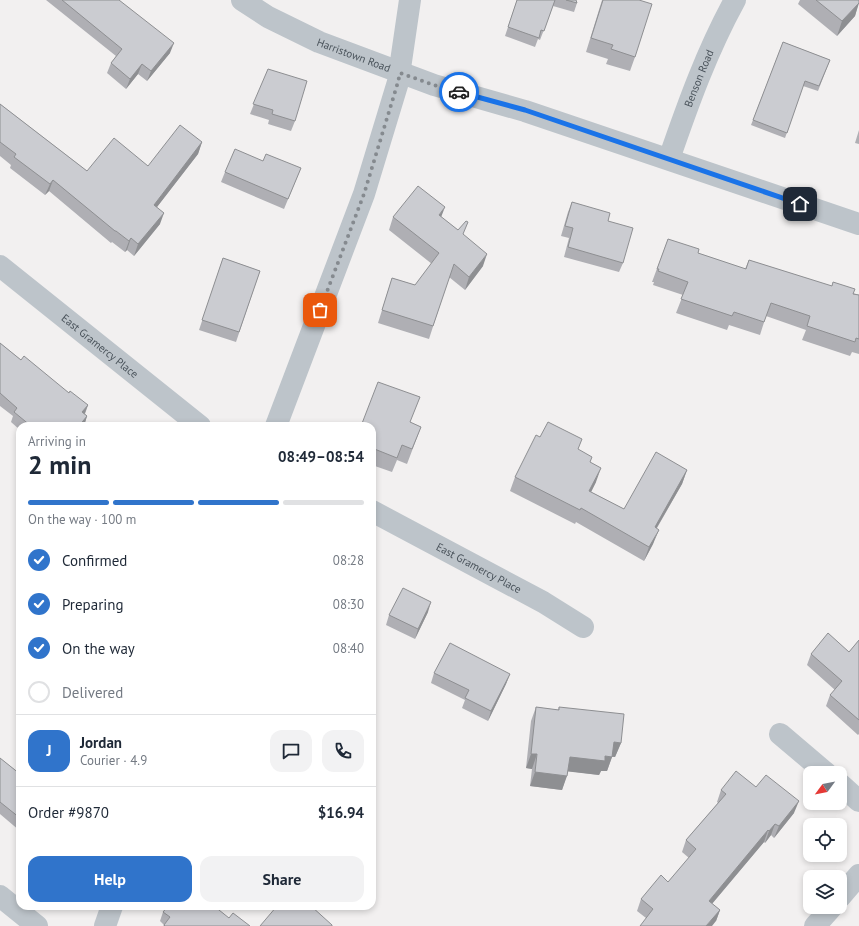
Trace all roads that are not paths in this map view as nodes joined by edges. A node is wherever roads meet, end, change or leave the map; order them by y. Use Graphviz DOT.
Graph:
graph roads {
  1 [pos="242,0"];
  2 [pos="410,0"];
  3 [pos="735,0"];
  4 [pos="400,73"];
  5 [pos="669,159"];
  6 [pos="859,224"];
  7 [pos="0,266"];
  8 [pos="195,422"];
  9 [pos="278,422"];
  10 [pos="376,514"];
  11 [pos="583,627"];
  12 [pos="780,734"];
  13 [pos="818,766"];
  14 [pos="847,790"];
  15 [pos="859,800"];
  16 [pos="859,875"];
  17 [pos="847,889"];
  18 [pos="0,896"];
  19 [pos="16,909"];
  20 [pos="17,910"];
  21 [pos="111,910"];
  22 [pos="826,914"];
  23 [pos="37,926"];
  24 [pos="105,926"];
  25 [pos="816,926"];
  1 -- 4 [label="street, Harristown Road"];
  2 -- 4 [label="street"];
  3 -- 5 [label="street, Benson Road"];
  4 -- 5 [label="street, Harristown Road"];
  4 -- 9 [label="street"];
  5 -- 6 [label="street, Harristown Road"];
  7 -- 8 [label="street, East Gramercy Place"];
  10 -- 11 [label="street, East Gramercy Place"];
  12 -- 13 [label="street"];
  14 -- 15 [label="street"];
  16 -- 17 [label="street"];
  18 -- 19 [label="street"];
  20 -- 23 [label="street"];
  21 -- 24 [label="street"];
  22 -- 25 [label="street"];
}
